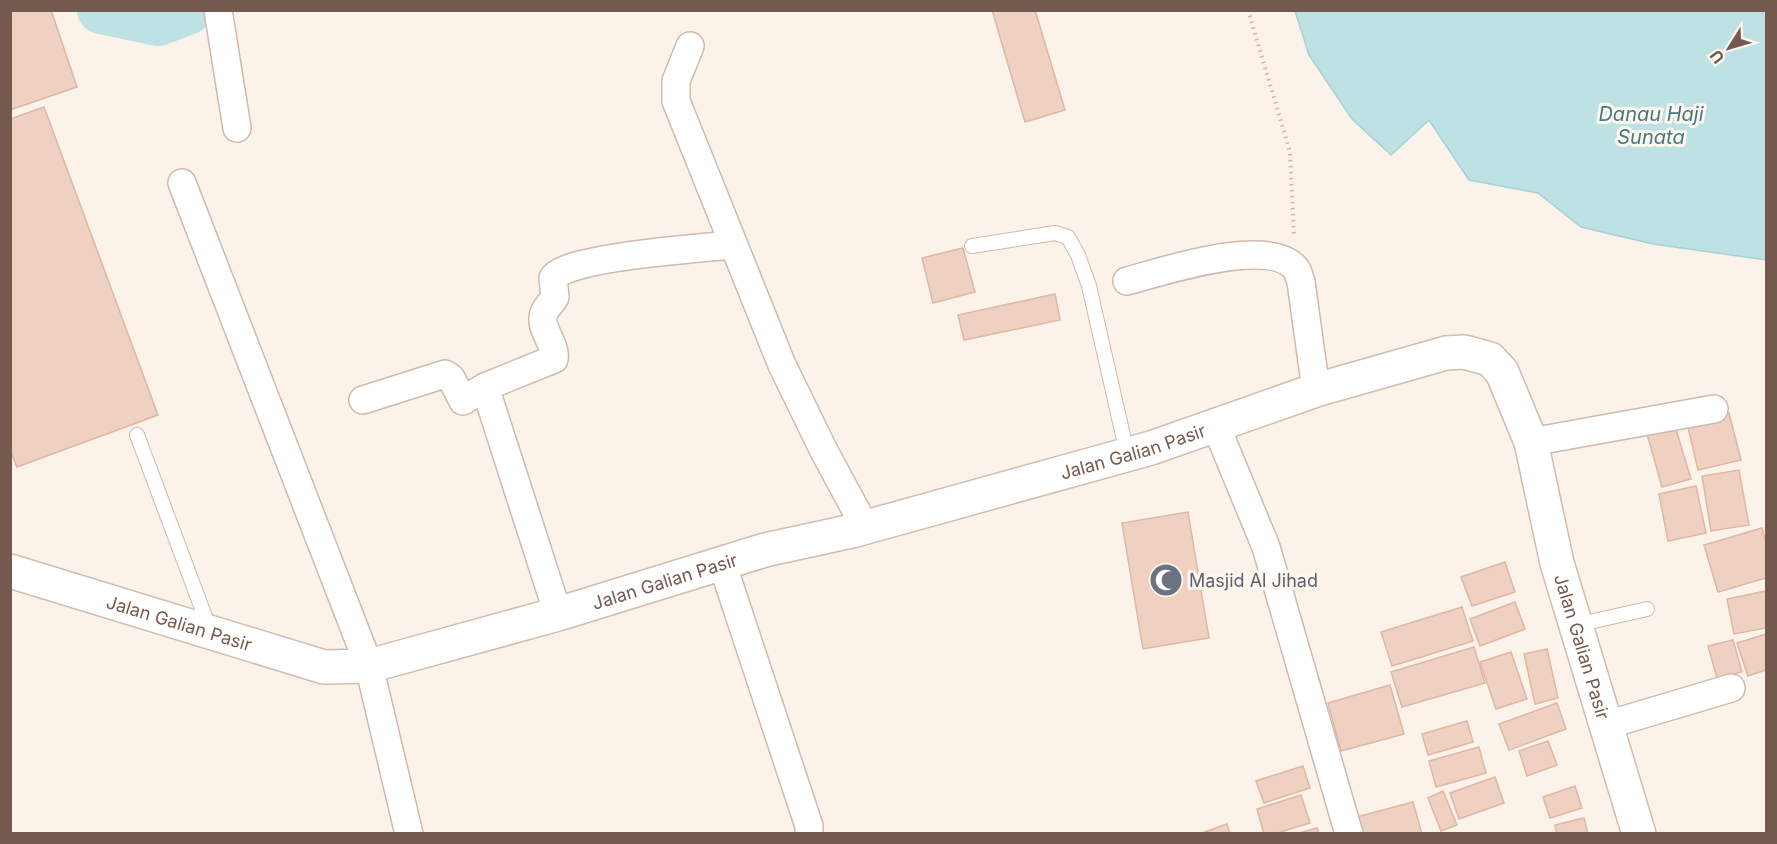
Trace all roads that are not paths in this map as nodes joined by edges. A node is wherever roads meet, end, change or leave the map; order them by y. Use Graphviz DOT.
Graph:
graph roads {
  1 [pos="218,10"];
  2 [pos="690,46"];
  3 [pos="237,128"];
  4 [pos="182,183"];
  5 [pos="733,245"];
  6 [pos="972,246"];
  7 [pos="1127,281"];
  8 [pos="485,387"];
  9 [pos="1316,390"];
  10 [pos="363,400"];
  11 [pos="1714,409"];
  12 [pos="1216,426"];
  13 [pos="137,435"];
  14 [pos="1531,442"];
  15 [pos="1127,453"];
  16 [pos="866,527"];
  17 [pos="722,563"];
  18 [pos="10,571"];
  19 [pos="1647,609"];
  20 [pos="558,614"];
  21 [pos="1576,625"];
  22 [pos="211,632"];
  23 [pos="369,666"];
  24 [pos="1731,688"];
  25 [pos="1606,725"];
  26 [pos="409,834"];
  27 [pos="808,834"];
  28 [pos="1349,834"];
  29 [pos="1639,834"];
  1 -- 3 [label="street"];
  2 -- 5 [label="street"];
  4 -- 23 [label="street"];
  5 -- 8 [label="street"];
  5 -- 16 [label="street"];
  6 -- 15 [label="lane"];
  7 -- 9 [label="street"];
  8 -- 10 [label="street"];
  8 -- 20 [label="street"];
  9 -- 12 [label="street, Jalan Galian Pasir"];
  9 -- 14 [label="street, Jalan Galian Pasir"];
  11 -- 14 [label="street"];
  12 -- 15 [label="street, Jalan Galian Pasir"];
  12 -- 28 [label="street"];
  13 -- 22 [label="lane"];
  14 -- 21 [label="street, Jalan Galian Pasir"];
  15 -- 16 [label="street, Jalan Galian Pasir"];
  16 -- 17 [label="street, Jalan Galian Pasir"];
  17 -- 20 [label="street, Jalan Galian Pasir"];
  17 -- 27 [label="street"];
  18 -- 22 [label="street, Jalan Galian Pasir"];
  19 -- 21 [label="lane"];
  20 -- 23 [label="street, Jalan Galian Pasir"];
  21 -- 25 [label="street, Jalan Galian Pasir"];
  22 -- 23 [label="street, Jalan Galian Pasir"];
  23 -- 26 [label="street"];
  24 -- 25 [label="street"];
  25 -- 29 [label="street, Jalan Galian Pasir"];
}
